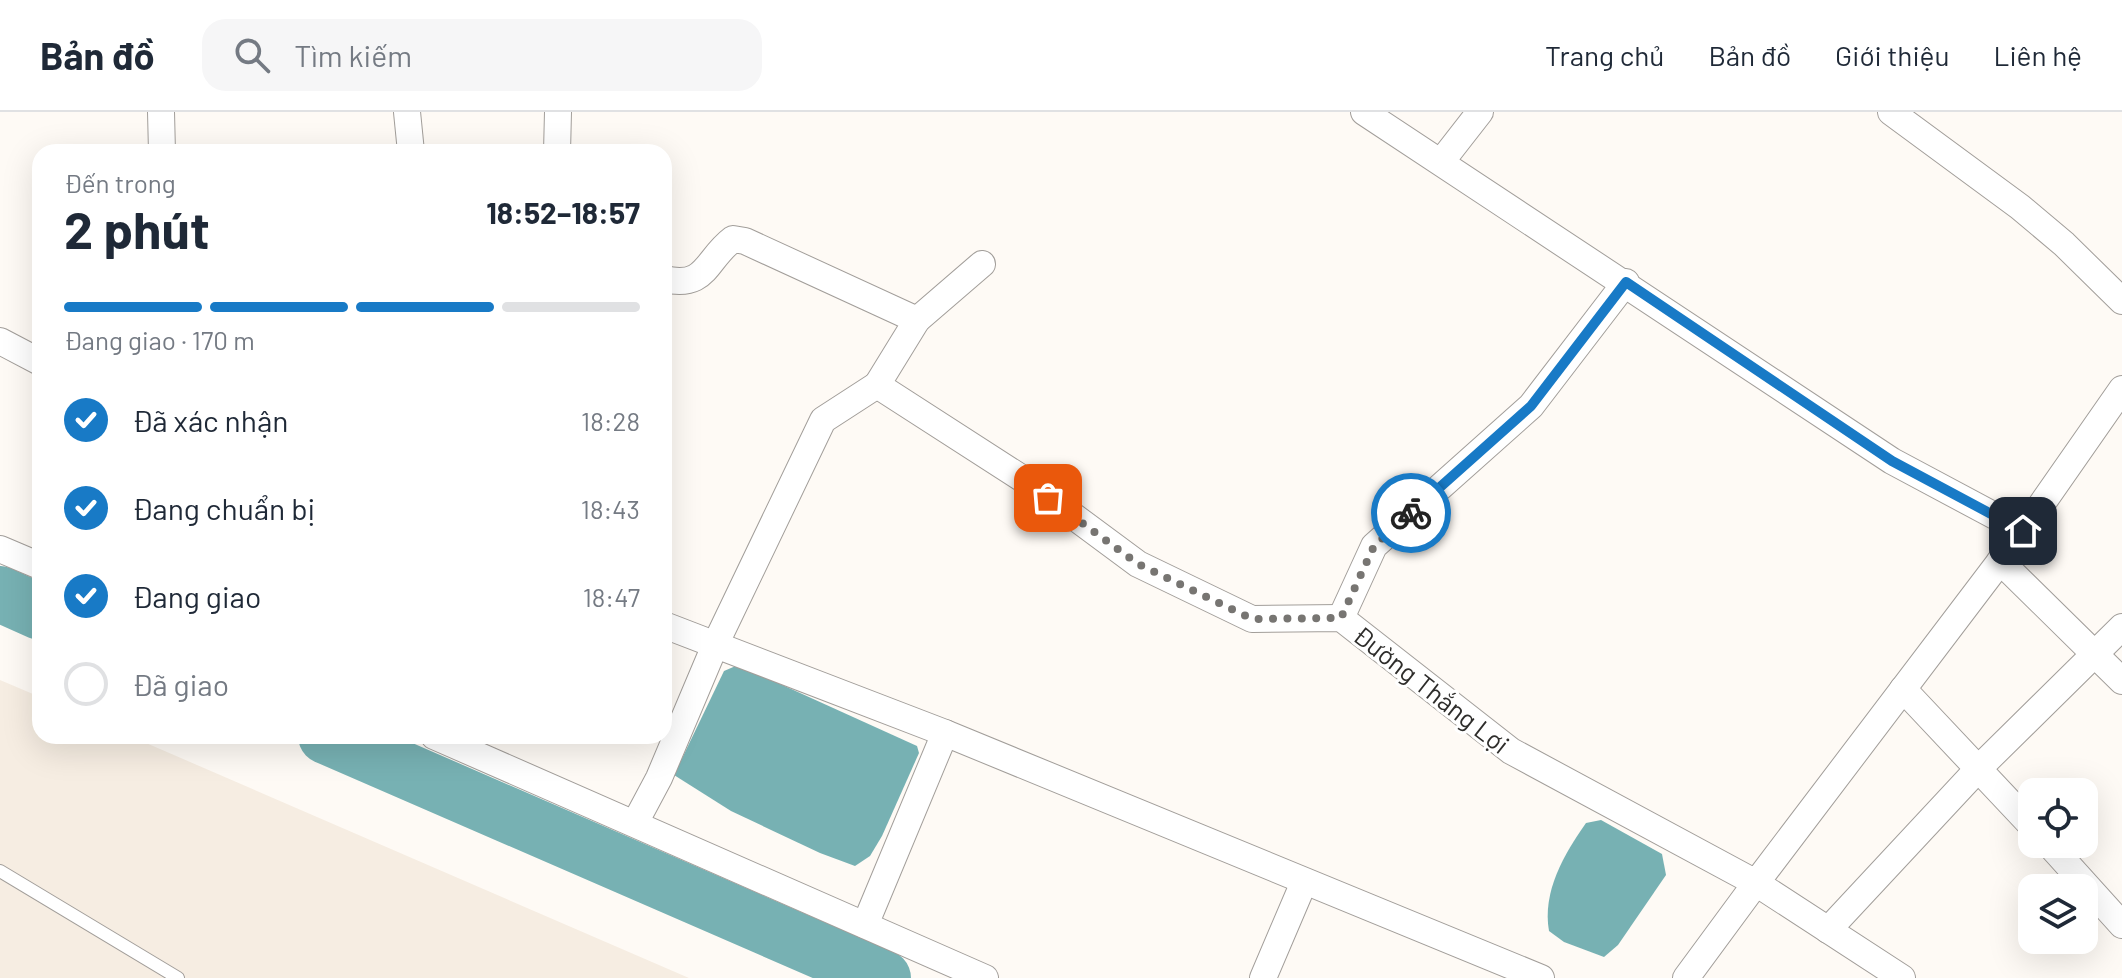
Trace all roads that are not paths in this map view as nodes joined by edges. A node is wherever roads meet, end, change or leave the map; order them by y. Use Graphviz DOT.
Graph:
graph roads {
  1 [pos="161,112"];
  2 [pos="407,112"];
  3 [pos="558,112"];
  4 [pos="1364,112"];
  5 [pos="1480,112"];
  6 [pos="1891,112"];
  7 [pos="162,144"];
  8 [pos="410,144"];
  9 [pos="557,144"];
  10 [pos="1441,162"];
  11 [pos="982,264"];
  12 [pos="672,280"];
  13 [pos="1626,282"];
  14 [pos="2121,296"];
  15 [pos="917,320"];
  16 [pos="0,341"];
  17 [pos="32,358"];
  18 [pos="877,385"];
  19 [pos="2122,389"];
  20 [pos="2023,531"];
  21 [pos="0,549"];
  22 [pos="2000,561"];
  23 [pos="32,563"];
  24 [pos="1341,618"];
  25 [pos="2122,627"];
  26 [pos="672,628"];
  27 [pos="716,643"];
  28 [pos="2095,654"];
  29 [pos="2122,681"];
  30 [pos="1903,689"];
  31 [pos="945,733"];
  32 [pos="452,744"];
  33 [pos="1979,768"];
  34 [pos="2018,811"];
  35 [pos="635,823"];
  36 [pos="2062,858"];
  37 [pos="0,871"];
  38 [pos="1304,882"];
  39 [pos="1756,883"];
  40 [pos="865,925"];
  41 [pos="2122,925"];
  42 [pos="1828,930"];
  43 [pos="178,978"];
  44 [pos="985,978"];
  45 [pos="1263,978"];
  46 [pos="1541,978"];
  47 [pos="1686,978"];
  48 [pos="1902,978"];
  1 -- 7 [label="street"];
  2 -- 8 [label="street"];
  3 -- 9 [label="street"];
  4 -- 10 [label="street"];
  5 -- 10 [label="street"];
  6 -- 14 [label="street"];
  10 -- 13 [label="street"];
  11 -- 15 [label="street"];
  12 -- 15 [label="street"];
  13 -- 20 [label="street"];
  13 -- 24 [label="street"];
  15 -- 18 [label="street"];
  16 -- 17 [label="street"];
  18 -- 24 [label="street, Đường Thắng Lợi"];
  18 -- 27 [label="street"];
  19 -- 20 [label="street"];
  20 -- 22 [label="street"];
  21 -- 23 [label="street"];
  22 -- 28 [label="street"];
  22 -- 30 [label="street"];
  24 -- 39 [label="street, Đường Thắng Lợi"];
  25 -- 28 [label="street"];
  26 -- 27 [label="street"];
  27 -- 31 [label="street"];
  27 -- 35 [label="street"];
  28 -- 29 [label="street"];
  28 -- 33 [label="street"];
  30 -- 33 [label="street"];
  30 -- 39 [label="street"];
  31 -- 38 [label="street"];
  31 -- 40 [label="street"];
  32 -- 35 [label="street"];
  33 -- 34 [label="street"];
  33 -- 42 [label="street"];
  35 -- 40 [label="street"];
  36 -- 41 [label="street"];
  37 -- 43 [label="lane"];
  38 -- 45 [label="street"];
  38 -- 46 [label="street"];
  39 -- 42 [label="street, Đường Thắng Lợi"];
  39 -- 47 [label="street"];
  40 -- 44 [label="street"];
  42 -- 48 [label="street, Đường Thắng Lợi"];
}
